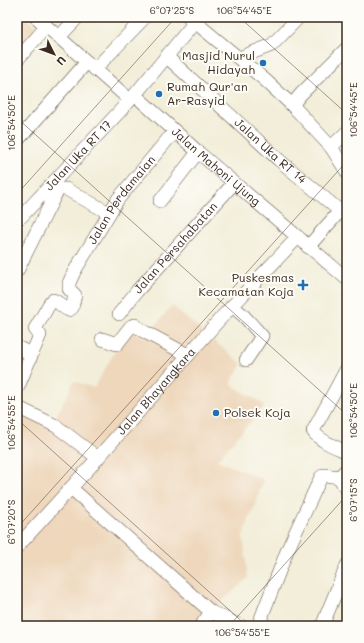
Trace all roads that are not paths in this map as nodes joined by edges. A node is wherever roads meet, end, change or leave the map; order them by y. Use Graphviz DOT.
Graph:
graph roads {
  1 [pos="36,17"];
  2 [pos="78,17"];
  3 [pos="145,17"];
  4 [pos="299,17"];
  5 [pos="195,19"];
  6 [pos="46,27"];
  7 [pos="58,37"];
  8 [pos="347,48"];
  9 [pos="166,56"];
  10 [pos="239,58"];
  11 [pos="17,60"];
  12 [pos="91,66"];
  13 [pos="133,98"];
  14 [pos="292,105"];
  15 [pos="347,132"];
  16 [pos="176,133"];
  17 [pos="17,141"];
  18 [pos="331,147"];
  19 [pos="198,152"];
  20 [pos="347,172"];
  21 [pos="234,183"];
  22 [pos="160,201"];
  23 [pos="109,213"];
  24 [pos="19,215"];
  25 [pos="347,217"];
  26 [pos="37,230"];
  27 [pos="298,237"];
  28 [pos="311,249"];
  29 [pos="17,271"];
  30 [pos="347,279"];
  31 [pos="232,306"];
  32 [pos="120,314"];
  33 [pos="102,339"];
  34 [pos="17,348"];
  35 [pos="31,354"];
  36 [pos="188,355"];
  37 [pos="246,360"];
  38 [pos="347,368"];
  39 [pos="17,389"];
  40 [pos="17,407"];
  41 [pos="347,452"];
  42 [pos="98,458"];
  43 [pos="343,473"];
  44 [pos="71,488"];
  45 [pos="347,490"];
  46 [pos="17,547"];
  47 [pos="347,565"];
  48 [pos="211,612"];
  49 [pos="201,626"];
  50 [pos="241,626"];
  51 [pos="258,626"];
  52 [pos="322,626"];
  1 -- 6 [label="street, Jalan Mahoni Ujung"];
  2 -- 7 [label="street"];
  3 -- 12 [label="street"];
  4 -- 10 [label="street"];
  5 -- 9 [label="street, Jalan Uka RT 17"];
  5 -- 10 [label="street"];
  6 -- 7 [label="street, Jalan Mahoni Ujung"];
  6 -- 11 [label="street"];
  7 -- 12 [label="street, Jalan Mahoni Ujung"];
  8 -- 14 [label="street"];
  9 -- 13 [label="street, Jalan Uka RT 17"];
  9 -- 28 [label="street, Jalan Uka RT 14"];
  10 -- 14 [label="street"];
  12 -- 13 [label="street, Jalan Mahoni Ujung"];
  12 -- 17 [label="street"];
  13 -- 16 [label="street, Jalan Mahoni Ujung"];
  13 -- 24 [label="street, Jalan Uka RT 17"];
  14 -- 18 [label="street"];
  15 -- 18 [label="street"];
  16 -- 19 [label="street, Jalan Mahoni Ujung"];
  16 -- 23 [label="street, Jalan Perdamaian"];
  18 -- 20 [label="street"];
  19 -- 21 [label="street, Jalan Mahoni Ujung"];
  19 -- 22 [label="street"];
  21 -- 27 [label="street, Jalan Mahoni Ujung"];
  21 -- 32 [label="street, Jalan Persahabatan"];
  23 -- 26 [label="street"];
  23 -- 35 [label="street, Jalan Perdamaian"];
  24 -- 26 [label="street, Jalan Uka RT 17"];
  25 -- 28 [label="street"];
  26 -- 29 [label="street"];
  27 -- 28 [label="street, Jalan Mahoni Ujung"];
  27 -- 31 [label="street, Jalan Bhayangkara"];
  28 -- 30 [label="street, Jalan Mahoni Ujung"];
  31 -- 36 [label="street, Jalan Bhayangkara"];
  31 -- 37 [label="street"];
  33 -- 36 [label="street"];
  34 -- 35 [label="street"];
  35 -- 39 [label="street"];
  36 -- 42 [label="street, Jalan Bhayangkara"];
  38 -- 41 [label="street"];
  40 -- 42 [label="street"];
  42 -- 44 [label="street, Jalan Bhayangkara"];
  43 -- 45 [label="street"];
  43 -- 51 [label="street"];
  44 -- 46 [label="street, Jalan Bhayangkara"];
  44 -- 48 [label="street"];
  47 -- 52 [label="street"];
  48 -- 49 [label="street"];
  48 -- 50 [label="street"];
}
